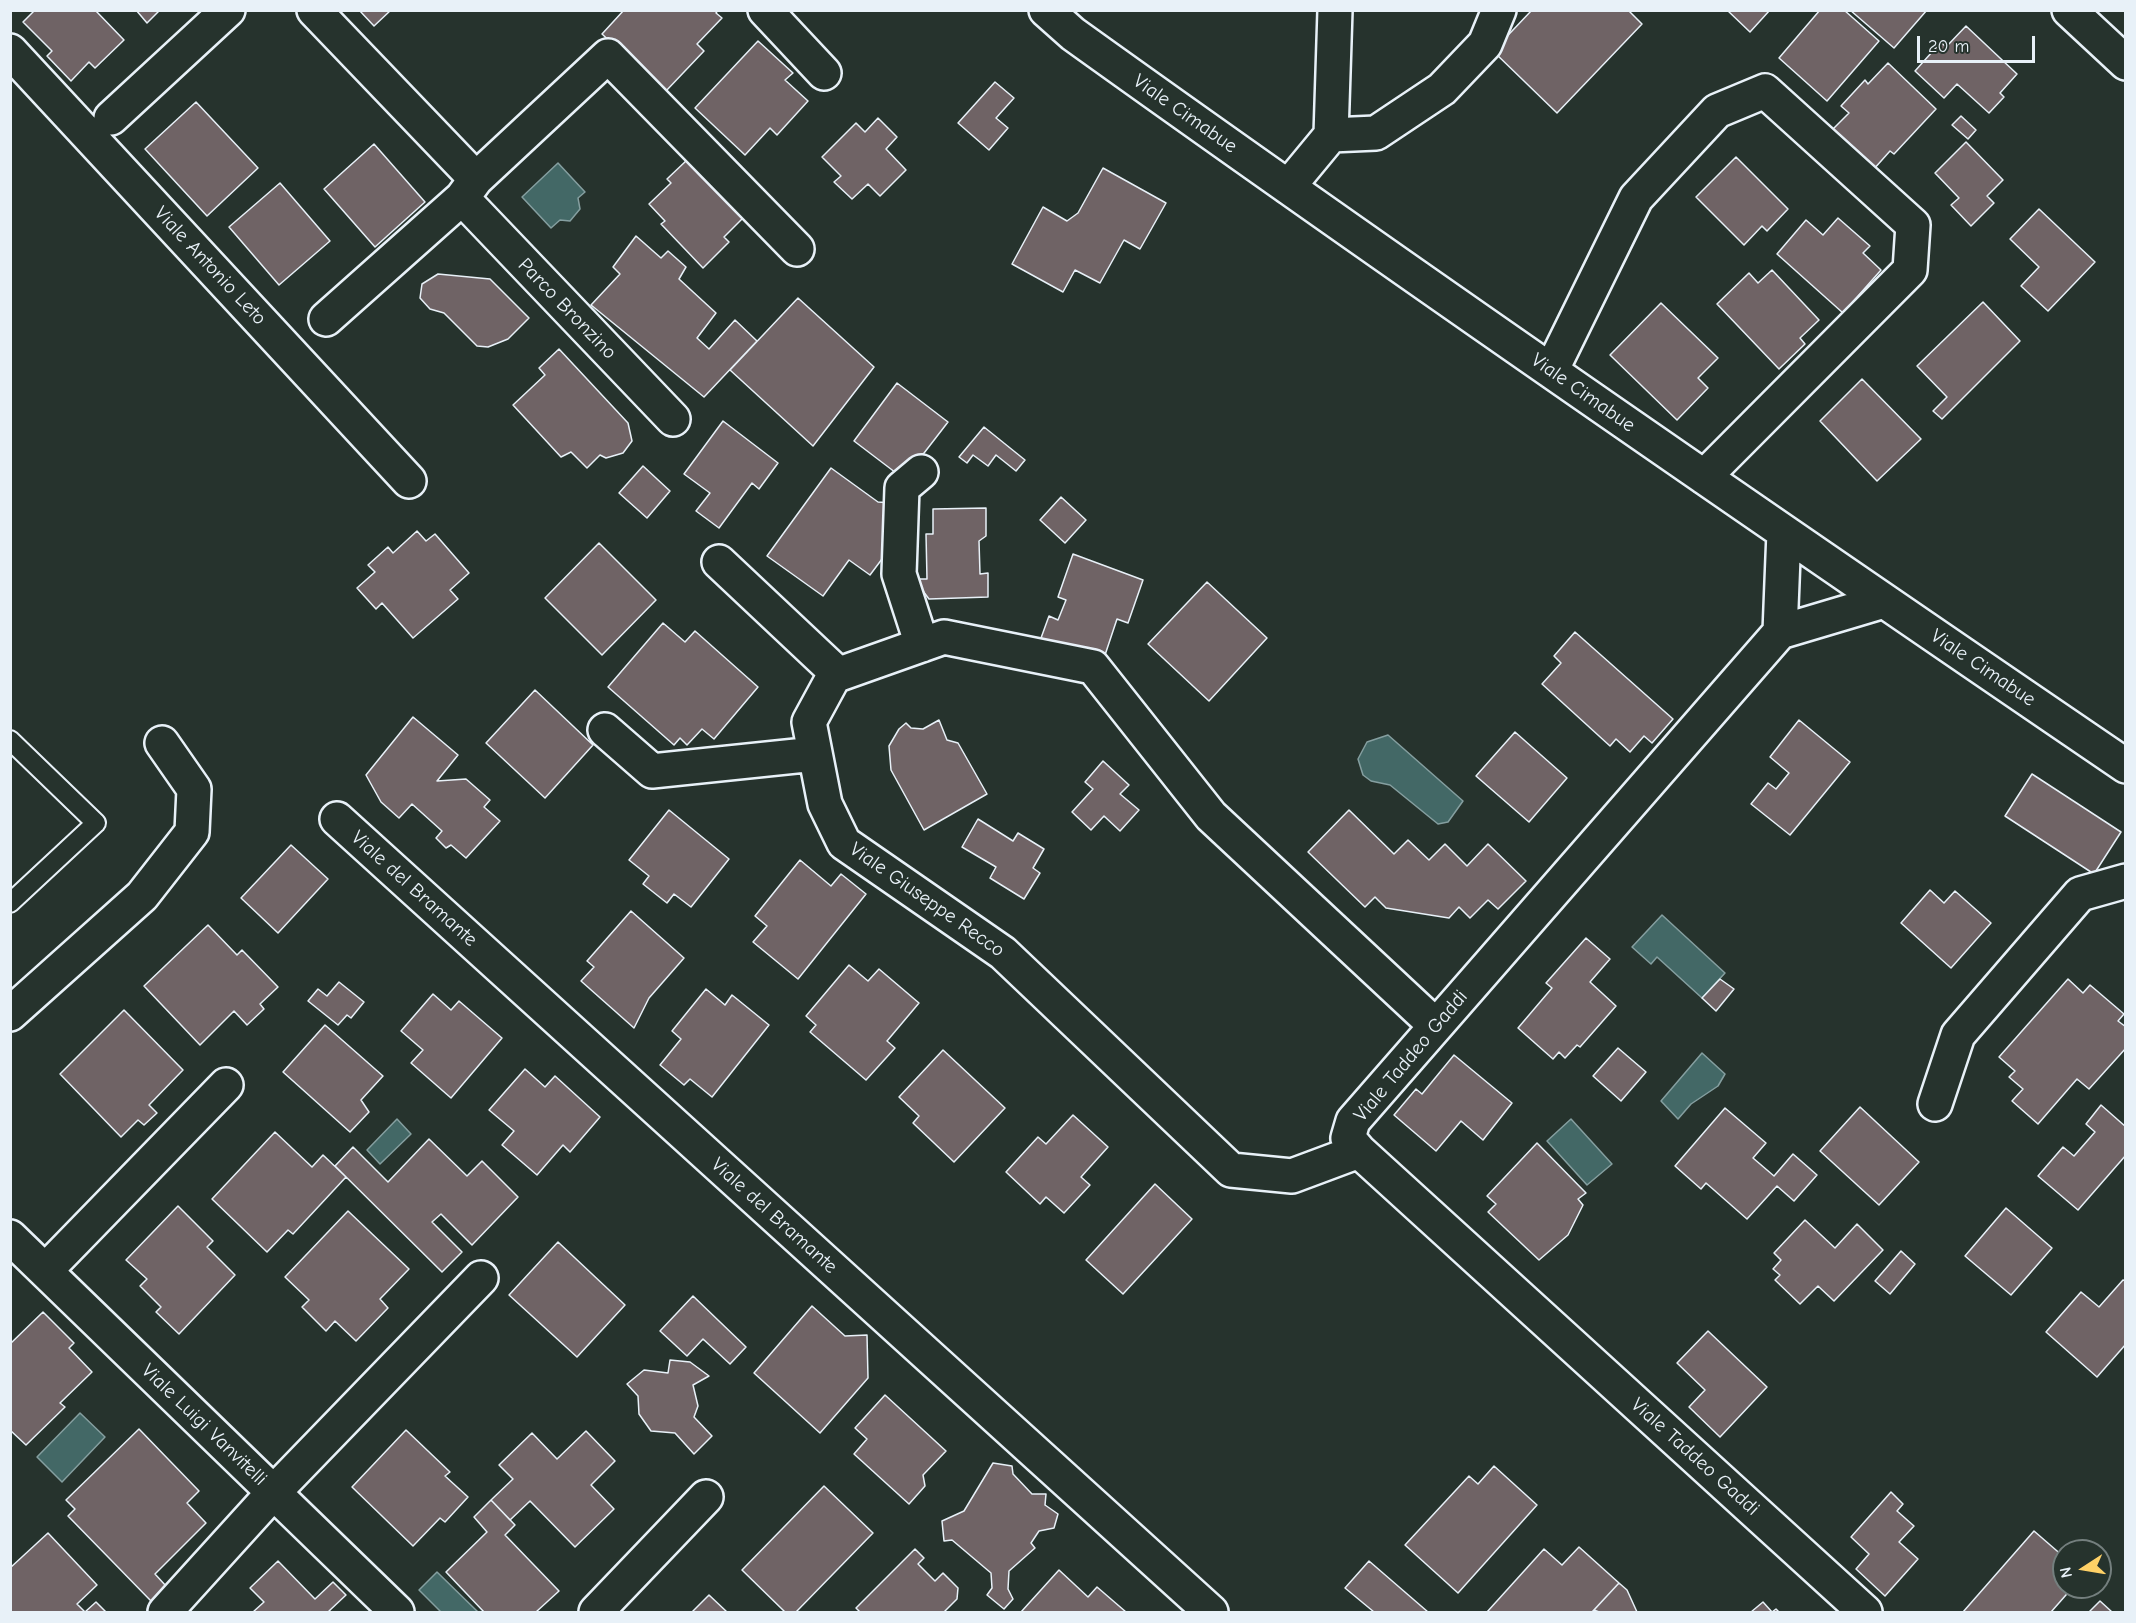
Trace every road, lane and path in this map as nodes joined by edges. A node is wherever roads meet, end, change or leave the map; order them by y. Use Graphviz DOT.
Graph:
graph roads {
  1 [pos="228,10"];
  2 [pos="314,10"];
  3 [pos="765,10"];
  4 [pos="1046,10"];
  5 [pos="1335,10"];
  6 [pos="1499,10"];
  7 [pos="2069,10"];
  8 [pos="10,51"];
  9 [pos="2126,63"];
  10 [pos="824,73"];
  11 [pos="111,118"];
  12 [pos="1331,135"];
  13 [pos="1288,187"];
  14 [pos="469,189"];
  15 [pos="797,249"];
  16 [pos="326,319"];
  17 [pos="1551,371"];
  18 [pos="673,419"];
  19 [pos="921,472"];
  20 [pos="1704,477"];
  21 [pos="409,480"];
  22 [pos="1784,532"];
  23 [pos="719,562"];
  24 [pos="1884,601"];
  25 [pos="1780,632"];
  26 [pos="922,645"];
  27 [pos="838,674"];
  28 [pos="605,730"];
  29 [pos="10,740"];
  30 [pos="162,743"];
  31 [pos="815,754"];
  32 [pos="2126,766"];
  33 [pos="337,819"];
  34 [pos="2126,881"];
  35 [pos="10,903"];
  36 [pos="10,1014"];
  37 [pos="1435,1025"];
  38 [pos="226,1085"];
  39 [pos="1935,1104"];
  40 [pos="1359,1151"];
  41 [pos="10,1237"];
  42 [pos="45,1271"];
  43 [pos="481,1278"];
  44 [pos="273,1492"];
  45 [pos="706,1497"];
  46 [pos="165,1612"];
  47 [pos="397,1612"];
  48 [pos="596,1612"];
  49 [pos="1210,1612"];
  50 [pos="1865,1612"];
  1 -- 11 [label="street"];
  2 -- 14 [label="street, Parco Bronzino"];
  3 -- 10 [label="street"];
  4 -- 13 [label="street, Viale Cimabue"];
  5 -- 12 [label="street"];
  6 -- 12 [label="street"];
  7 -- 9 [label="street"];
  8 -- 21 [label="street, Viale Antonio Leto"];
  12 -- 13 [label="street"];
  13 -- 17 [label="street, Viale Cimabue"];
  14 -- 15 [label="street"];
  14 -- 16 [label="street"];
  14 -- 18 [label="street, Parco Bronzino"];
  17 -- 20 [label="street, Viale Cimabue"];
  17 -- 20 [label="street"];
  19 -- 26 [label="street"];
  20 -- 22 [label="street, Viale Cimabue"];
  22 -- 24 [label="street, Viale Cimabue"];
  22 -- 25 [label="street"];
  23 -- 27 [label="street"];
  24 -- 25 [label="street"];
  24 -- 32 [label="street, Viale Cimabue"];
  25 -- 37 [label="street, Viale Taddeo Gaddi"];
  26 -- 27 [label="street"];
  26 -- 37 [label="street"];
  27 -- 31 [label="street, Viale Giuseppe Recco"];
  28 -- 31 [label="street"];
  29 -- 35 [label="lane"];
  30 -- 36 [label="street"];
  31 -- 40 [label="street, Viale Giuseppe Recco"];
  33 -- 49 [label="street, Viale del Bramante"];
  34 -- 39 [label="street"];
  37 -- 40 [label="street, Viale Taddeo Gaddi"];
  38 -- 42 [label="street"];
  40 -- 50 [label="street, Viale Taddeo Gaddi"];
  41 -- 42 [label="street, Viale Luigi Vanvitelli"];
  42 -- 44 [label="street, Viale Luigi Vanvitelli"];
  43 -- 44 [label="street"];
  44 -- 46 [label="street"];
  44 -- 47 [label="street, Viale Luigi Vanvitelli"];
  45 -- 48 [label="street"];
}
